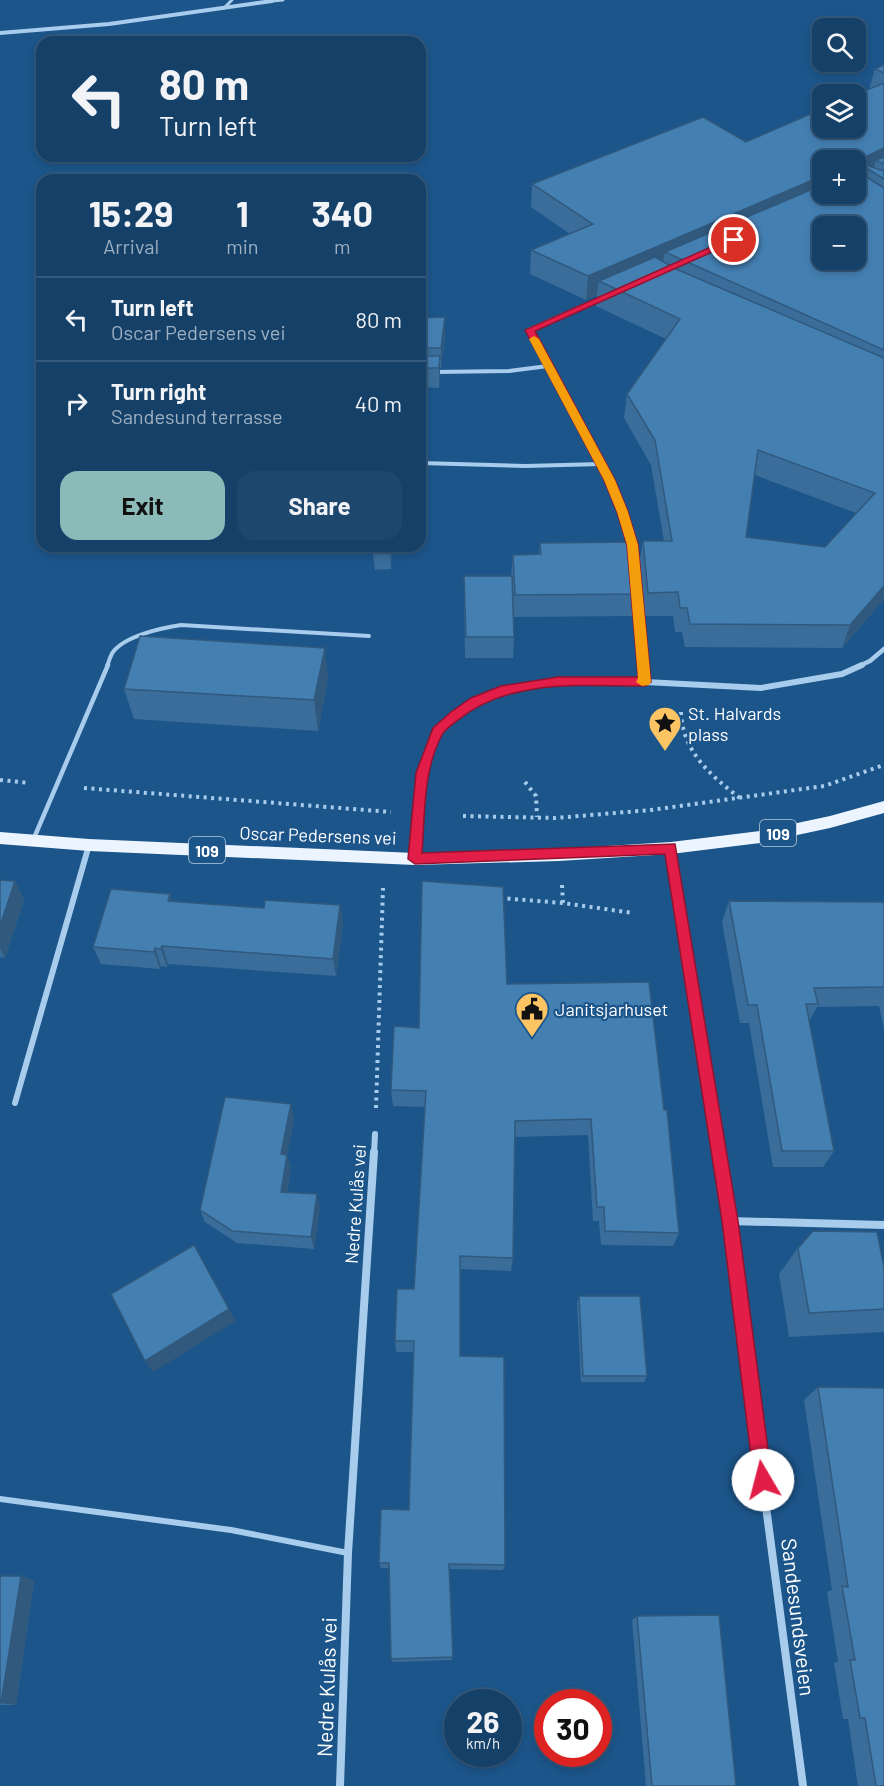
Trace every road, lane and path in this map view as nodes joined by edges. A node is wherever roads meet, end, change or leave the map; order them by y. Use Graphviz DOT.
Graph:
graph roads {
  1 [pos="232,0"];
  2 [pos="273,0"];
  3 [pos="283,0"];
  4 [pos="224,8"];
  5 [pos="0,33"];
  6 [pos="610,294"];
  7 [pos="548,366"];
  8 [pos="431,372"];
  9 [pos="426,463"];
  10 [pos="601,464"];
  11 [pos="634,556"];
  12 [pos="637,591"];
  13 [pos="369,636"];
  14 [pos="884,649"];
  15 [pos="645,682"];
  16 [pos="684,684"];
  17 [pos="884,765"];
  18 [pos="0,780"];
  19 [pos="525,782"];
  20 [pos="55,785"];
  21 [pos="740,798"];
  22 [pos="884,807"];
  23 [pos="392,812"];
  24 [pos="463,816"];
  25 [pos="537,817"];
  26 [pos="0,838"];
  27 [pos="33,841"];
  28 [pos="89,845"];
  29 [pos="671,848"];
  30 [pos="384,857"];
  31 [pos="415,859"];
  32 [pos="561,878"];
  33 [pos="383,889"];
  34 [pos="394,890"];
  35 [pos="496,897"];
  36 [pos="563,903"];
  37 [pos="633,913"];
  38 [pos="15,1103"];
  39 [pos="375,1134"];
  40 [pos="730,1221"];
  41 [pos="884,1225"];
  42 [pos="0,1499"];
  43 [pos="348,1552"];
  44 [pos="340,1786"];
  45 [pos="803,1786"];
  1 -- 4 [label="lane"];
  2 -- 3 [label="lane"];
  2 -- 4 [label="street"];
  4 -- 5 [label="street"];
  6 -- 7 [label="street"];
  7 -- 8 [label="lane"];
  7 -- 10 [label="street"];
  9 -- 10 [label="lane"];
  10 -- 11 [label="street"];
  12 -- 15 [label="street"];
  13 -- 20 [label="lane"];
  14 -- 16 [label="street"];
  15 -- 16 [label="street"];
  15 -- 31 [label="street"];
  16 -- 21 [label="path"];
  17 -- 21 [label="path"];
  18 -- 20 [label="path"];
  19 -- 25 [label="path"];
  20 -- 23 [label="path"];
  20 -- 27 [label="lane"];
  21 -- 25 [label="path"];
  22 -- 29 [label="main road, 109"];
  24 -- 25 [label="path"];
  26 -- 27 [label="main road, Oscar Pedersens vei / 109"];
  27 -- 28 [label="main road, Oscar Pedersens vei / 109"];
  28 -- 30 [label="main road, Oscar Pedersens vei / 109"];
  28 -- 38 [label="street"];
  29 -- 31 [label="main road, Oscar Pedersens vei / 109"];
  29 -- 40 [label="street, Sandesundsveien"];
  30 -- 31 [label="main road, Oscar Pedersens vei / 109"];
  30 -- 33 [label="path, Nedre Kulås vei"];
  32 -- 36 [label="path"];
  33 -- 34 [label="path"];
  33 -- 39 [label="path, Nedre Kulås vei"];
  35 -- 36 [label="path"];
  36 -- 37 [label="path"];
  39 -- 43 [label="street, Nedre Kulås vei"];
  40 -- 41 [label="street"];
  40 -- 45 [label="street, Sandesundsveien"];
  42 -- 43 [label="lane"];
  43 -- 44 [label="street, Nedre Kulås vei"];
}
